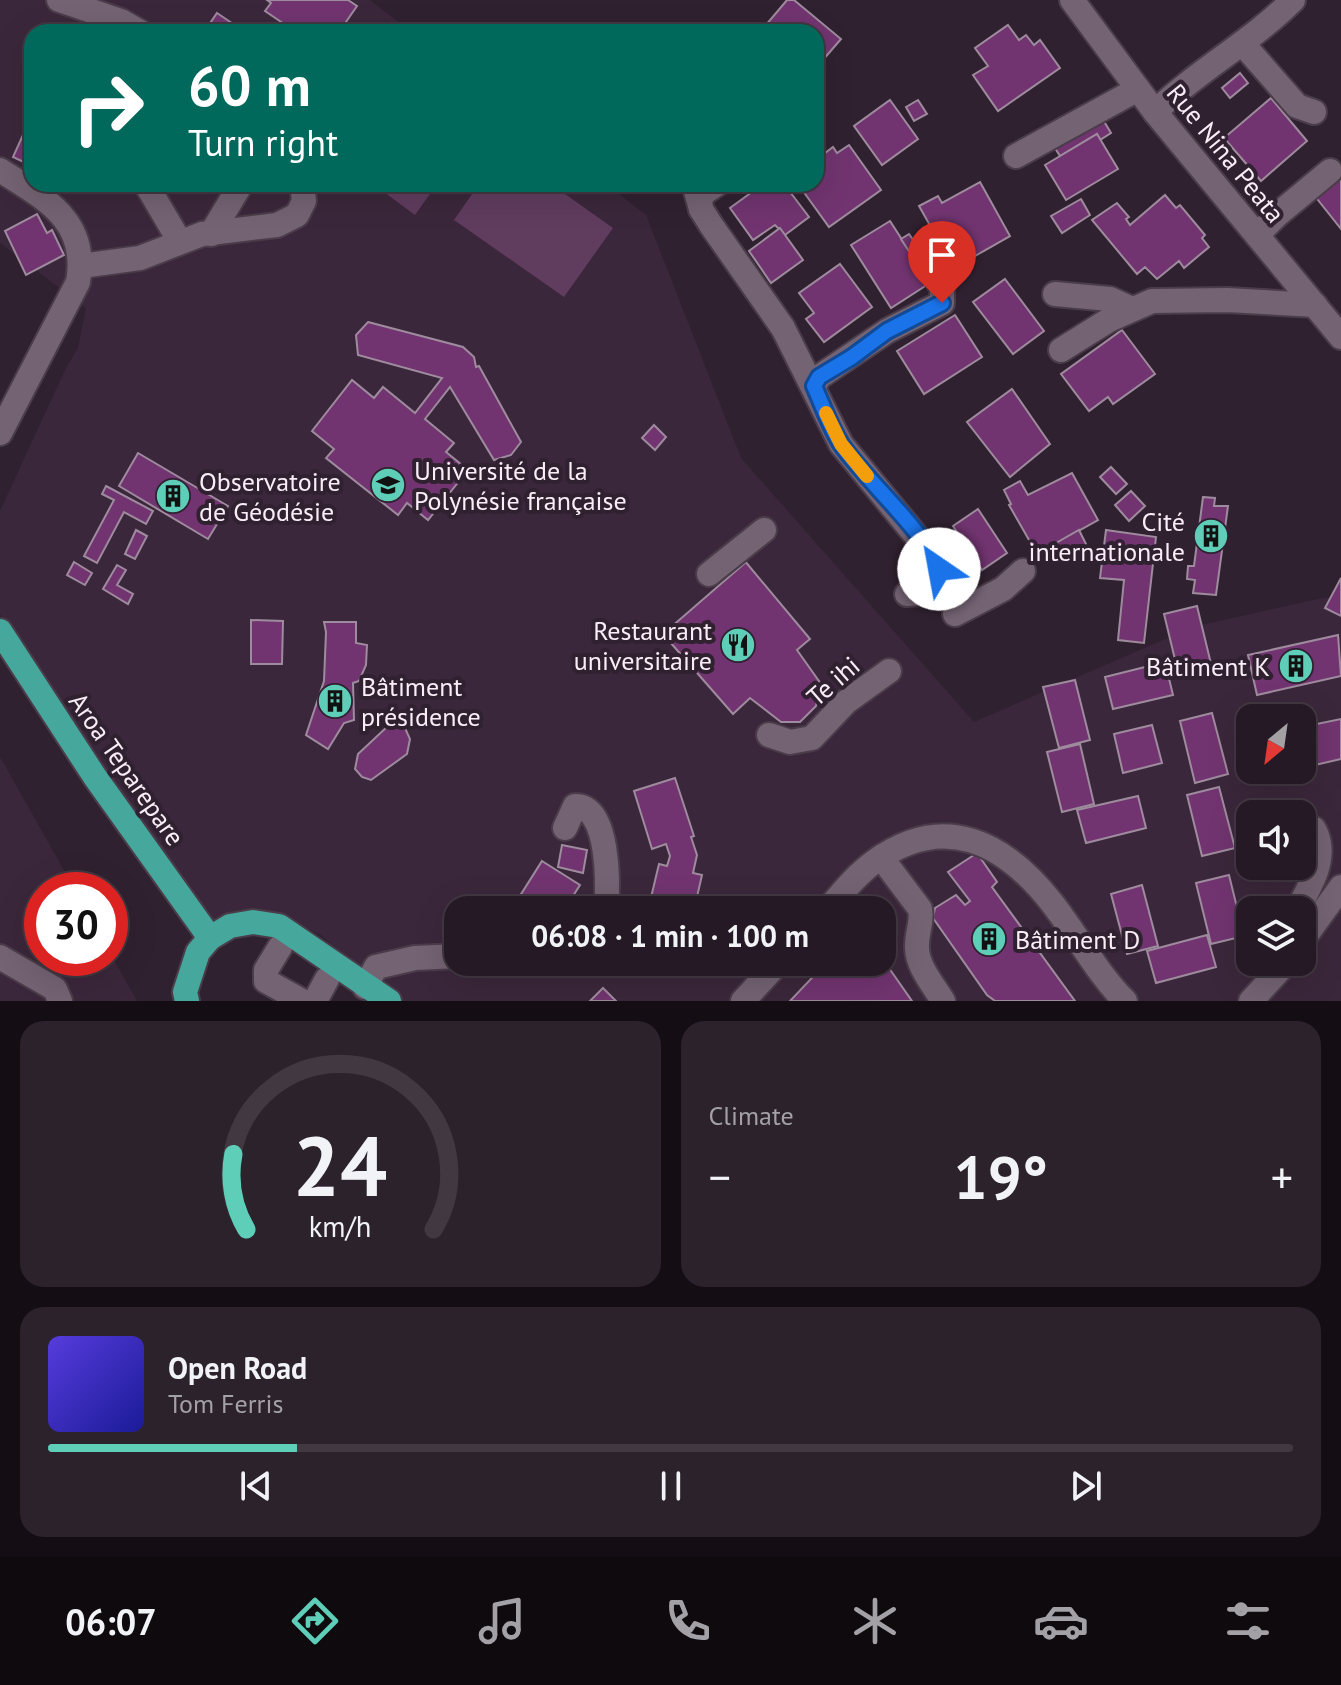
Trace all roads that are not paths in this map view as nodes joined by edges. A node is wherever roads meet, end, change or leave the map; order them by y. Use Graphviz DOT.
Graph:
graph roads {
  1 [pos="59,0"];
  2 [pos="1072,0"];
  3 [pos="1293,0"];
  4 [pos="126,24"];
  5 [pos="1242,43"];
  6 [pos="1138,89"];
  7 [pos="1155,112"];
  8 [pos="1314,112"];
  9 [pos="1016,156"];
  10 [pos="0,170"];
  11 [pos="1330,171"];
  12 [pos="24,186"];
  13 [pos="34,192"];
  14 [pos="151,192"];
  15 [pos="236,192"];
  16 [pos="303,192"];
  17 [pos="696,192"];
  18 [pos="705,192"];
  19 [pos="701,209"];
  20 [pos="211,234"];
  21 [pos="1257,235"];
  22 [pos="180,242"];
  23 [pos="81,266"];
  24 [pos="933,272"];
  25 [pos="1055,294"];
  26 [pos="1132,309"];
  27 [pos="1327,309"];
  28 [pos="1341,337"];
  29 [pos="1061,350"];
  30 [pos="814,386"];
  31 [pos="0,433"];
  32 [pos="764,530"];
  33 [pos="1023,571"];
  34 [pos="709,574"];
  35 [pos="907,594"];
  36 [pos="955,614"];
  37 [pos="0,631"];
  38 [pos="889,671"];
  39 [pos="769,735"];
  40 [pos="565,828"];
  41 [pos="1316,835"];
  42 [pos="881,857"];
  43 [pos="1316,869"];
  44 [pos="1341,887"];
  45 [pos="607,896"];
  46 [pos="840,896"];
  47 [pos="1316,922"];
  48 [pos="210,938"];
  49 [pos="280,947"];
  50 [pos="0,957"];
  51 [pos="444,957"];
  52 [pos="766,976"];
  53 [pos="1274,976"];
  54 [pos="327,979"];
  55 [pos="365,987"];
  56 [pos="60,1001"];
  57 [pos="187,1001"];
  58 [pos="302,1001"];
  59 [pos="315,1001"];
  60 [pos="389,1001"];
  61 [pos="743,1001"];
  62 [pos="943,1001"];
  63 [pos="1125,1001"];
  64 [pos="1251,1001"];
  1 -- 4 [label="street"];
  2 -- 6 [label="street, Rue Nina Peata"];
  3 -- 5 [label="street"];
  5 -- 7 [label="street"];
  5 -- 8 [label="street"];
  6 -- 7 [label="street, Rue Nina Peata"];
  6 -- 9 [label="street"];
  7 -- 21 [label="street, Rue Nina Peata"];
  10 -- 12 [label="street"];
  11 -- 21 [label="street"];
  13 -- 23 [label="street"];
  14 -- 22 [label="street"];
  15 -- 20 [label="street"];
  16 -- 20 [label="street"];
  17 -- 19 [label="street"];
  18 -- 19 [label="street"];
  19 -- 30 [label="street"];
  20 -- 22 [label="street"];
  21 -- 27 [label="street, Rue Nina Peata"];
  22 -- 23 [label="street"];
  23 -- 31 [label="street"];
  24 -- 30 [label="street"];
  25 -- 26 [label="street"];
  26 -- 27 [label="street"];
  26 -- 29 [label="street"];
  27 -- 28 [label="street, Rue Nina Peata"];
  30 -- 35 [label="street"];
  32 -- 34 [label="street"];
  33 -- 36 [label="street"];
  37 -- 48 [label="main road, Aroa Teparepare"];
  38 -- 39 [label="street, Te ihi"];
  40 -- 45 [label="street"];
  41 -- 43 [label="street"];
  42 -- 46 [label="street"];
  42 -- 62 [label="street"];
  42 -- 63 [label="street"];
  44 -- 47 [label="street"];
  48 -- 55 [label="main road"];
  48 -- 57 [label="main road"];
  49 -- 58 [label="street"];
  50 -- 56 [label="street"];
  51 -- 55 [label="street"];
  52 -- 61 [label="street"];
  53 -- 64 [label="street"];
  54 -- 59 [label="street"];
  55 -- 60 [label="main road"];
}
